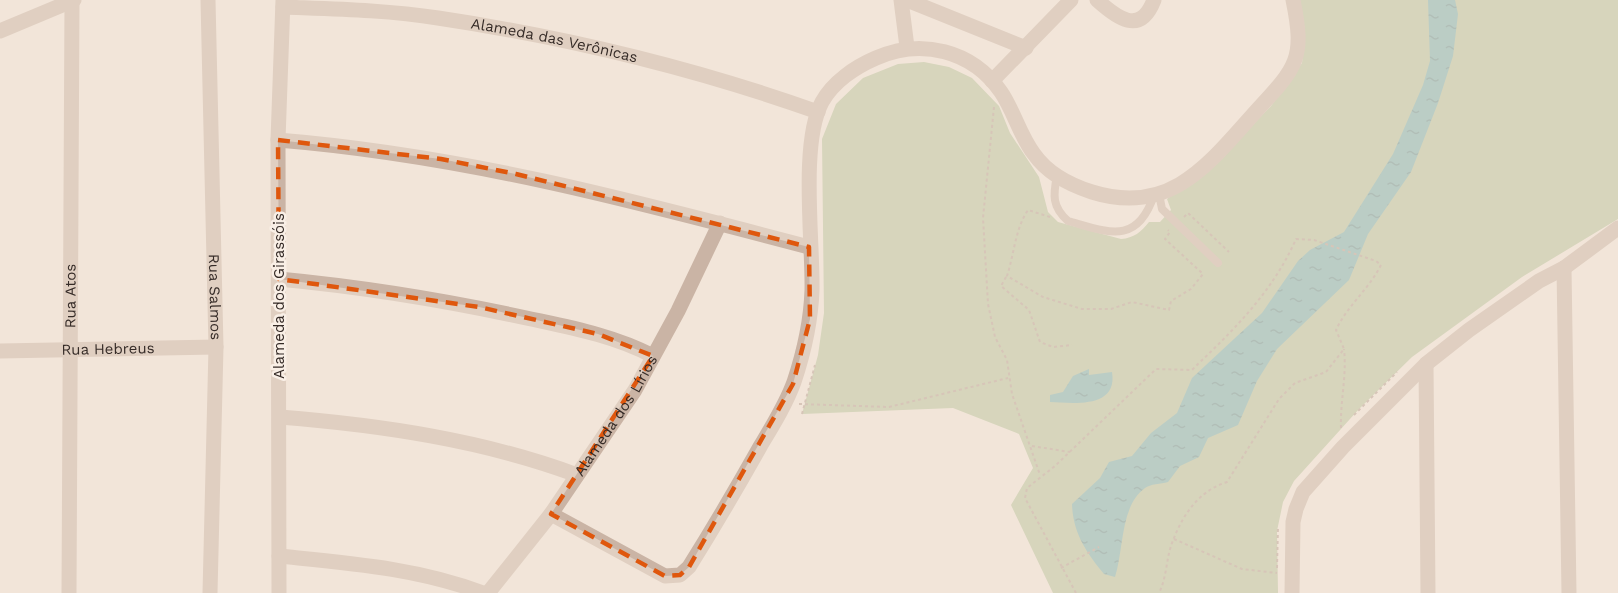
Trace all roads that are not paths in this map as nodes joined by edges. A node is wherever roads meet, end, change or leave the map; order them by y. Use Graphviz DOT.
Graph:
graph roads {
  1 [pos="73,0"];
  2 [pos="208,0"];
  3 [pos="901,0"];
  4 [pos="907,0"];
  5 [pos="1071,0"];
  6 [pos="1097,0"];
  7 [pos="1154,0"];
  8 [pos="1293,0"];
  9 [pos="283,4"];
  10 [pos="0,31"];
  11 [pos="907,47"];
  12 [pos="1026,48"];
  13 [pos="992,81"];
  14 [pos="818,112"];
  15 [pos="278,140"];
  16 [pos="1057,176"];
  17 [pos="1156,195"];
  18 [pos="720,223"];
  19 [pos="1618,228"];
  20 [pos="809,246"];
  21 [pos="1218,263"];
  22 [pos="1564,268"];
  23 [pos="279,279"];
  24 [pos="216,347"];
  25 [pos="72,350"];
  26 [pos="0,351"];
  27 [pos="653,356"];
  28 [pos="1426,364"];
  29 [pos="280,417"];
  30 [pos="578,475"];
  31 [pos="551,514"];
  32 [pos="279,556"];
  33 [pos="69,593"];
  34 [pos="210,593"];
  35 [pos="279,593"];
  36 [pos="483,593"];
  37 [pos="488,593"];
  38 [pos="1292,593"];
  39 [pos="1428,593"];
  40 [pos="1569,593"];
  1 -- 10 [label="street"];
  1 -- 25 [label="street, Rua Atos"];
  2 -- 24 [label="street, Rua Salmos"];
  3 -- 11 [label="street"];
  4 -- 12 [label="street"];
  5 -- 12 [label="street"];
  6 -- 7 [label="street"];
  8 -- 17 [label="street"];
  9 -- 14 [label="street, Alameda das Verônicas"];
  9 -- 15 [label="street, Alameda dos Girassóis"];
  11 -- 13 [label="street"];
  11 -- 14 [label="street"];
  12 -- 13 [label="street"];
  13 -- 16 [label="street"];
  14 -- 20 [label="street"];
  15 -- 18 [label="street"];
  15 -- 23 [label="street, Alameda dos Girassóis"];
  16 -- 17 [label="street"];
  16 -- 17 [label="lane"];
  17 -- 21 [label="lane"];
  18 -- 20 [label="street"];
  18 -- 27 [label="street, Alameda dos Lírios"];
  19 -- 22 [label="street"];
  20 -- 31 [label="street"];
  22 -- 28 [label="street"];
  22 -- 40 [label="street"];
  23 -- 27 [label="street"];
  23 -- 29 [label="street, Alameda dos Girassóis"];
  24 -- 25 [label="street, Rua Hebreus"];
  24 -- 34 [label="street, Rua Salmos"];
  25 -- 26 [label="street, Rua Hebreus"];
  25 -- 33 [label="street, Rua Atos"];
  27 -- 30 [label="street, Alameda dos Lírios"];
  28 -- 38 [label="street"];
  28 -- 39 [label="street"];
  29 -- 30 [label="street"];
  29 -- 32 [label="street, Alameda dos Girassóis"];
  30 -- 31 [label="street, Alameda dos Lírios"];
  31 -- 37 [label="street, Alameda dos Lírios"];
  32 -- 35 [label="street, Alameda dos Girassóis"];
  32 -- 36 [label="street"];
}
